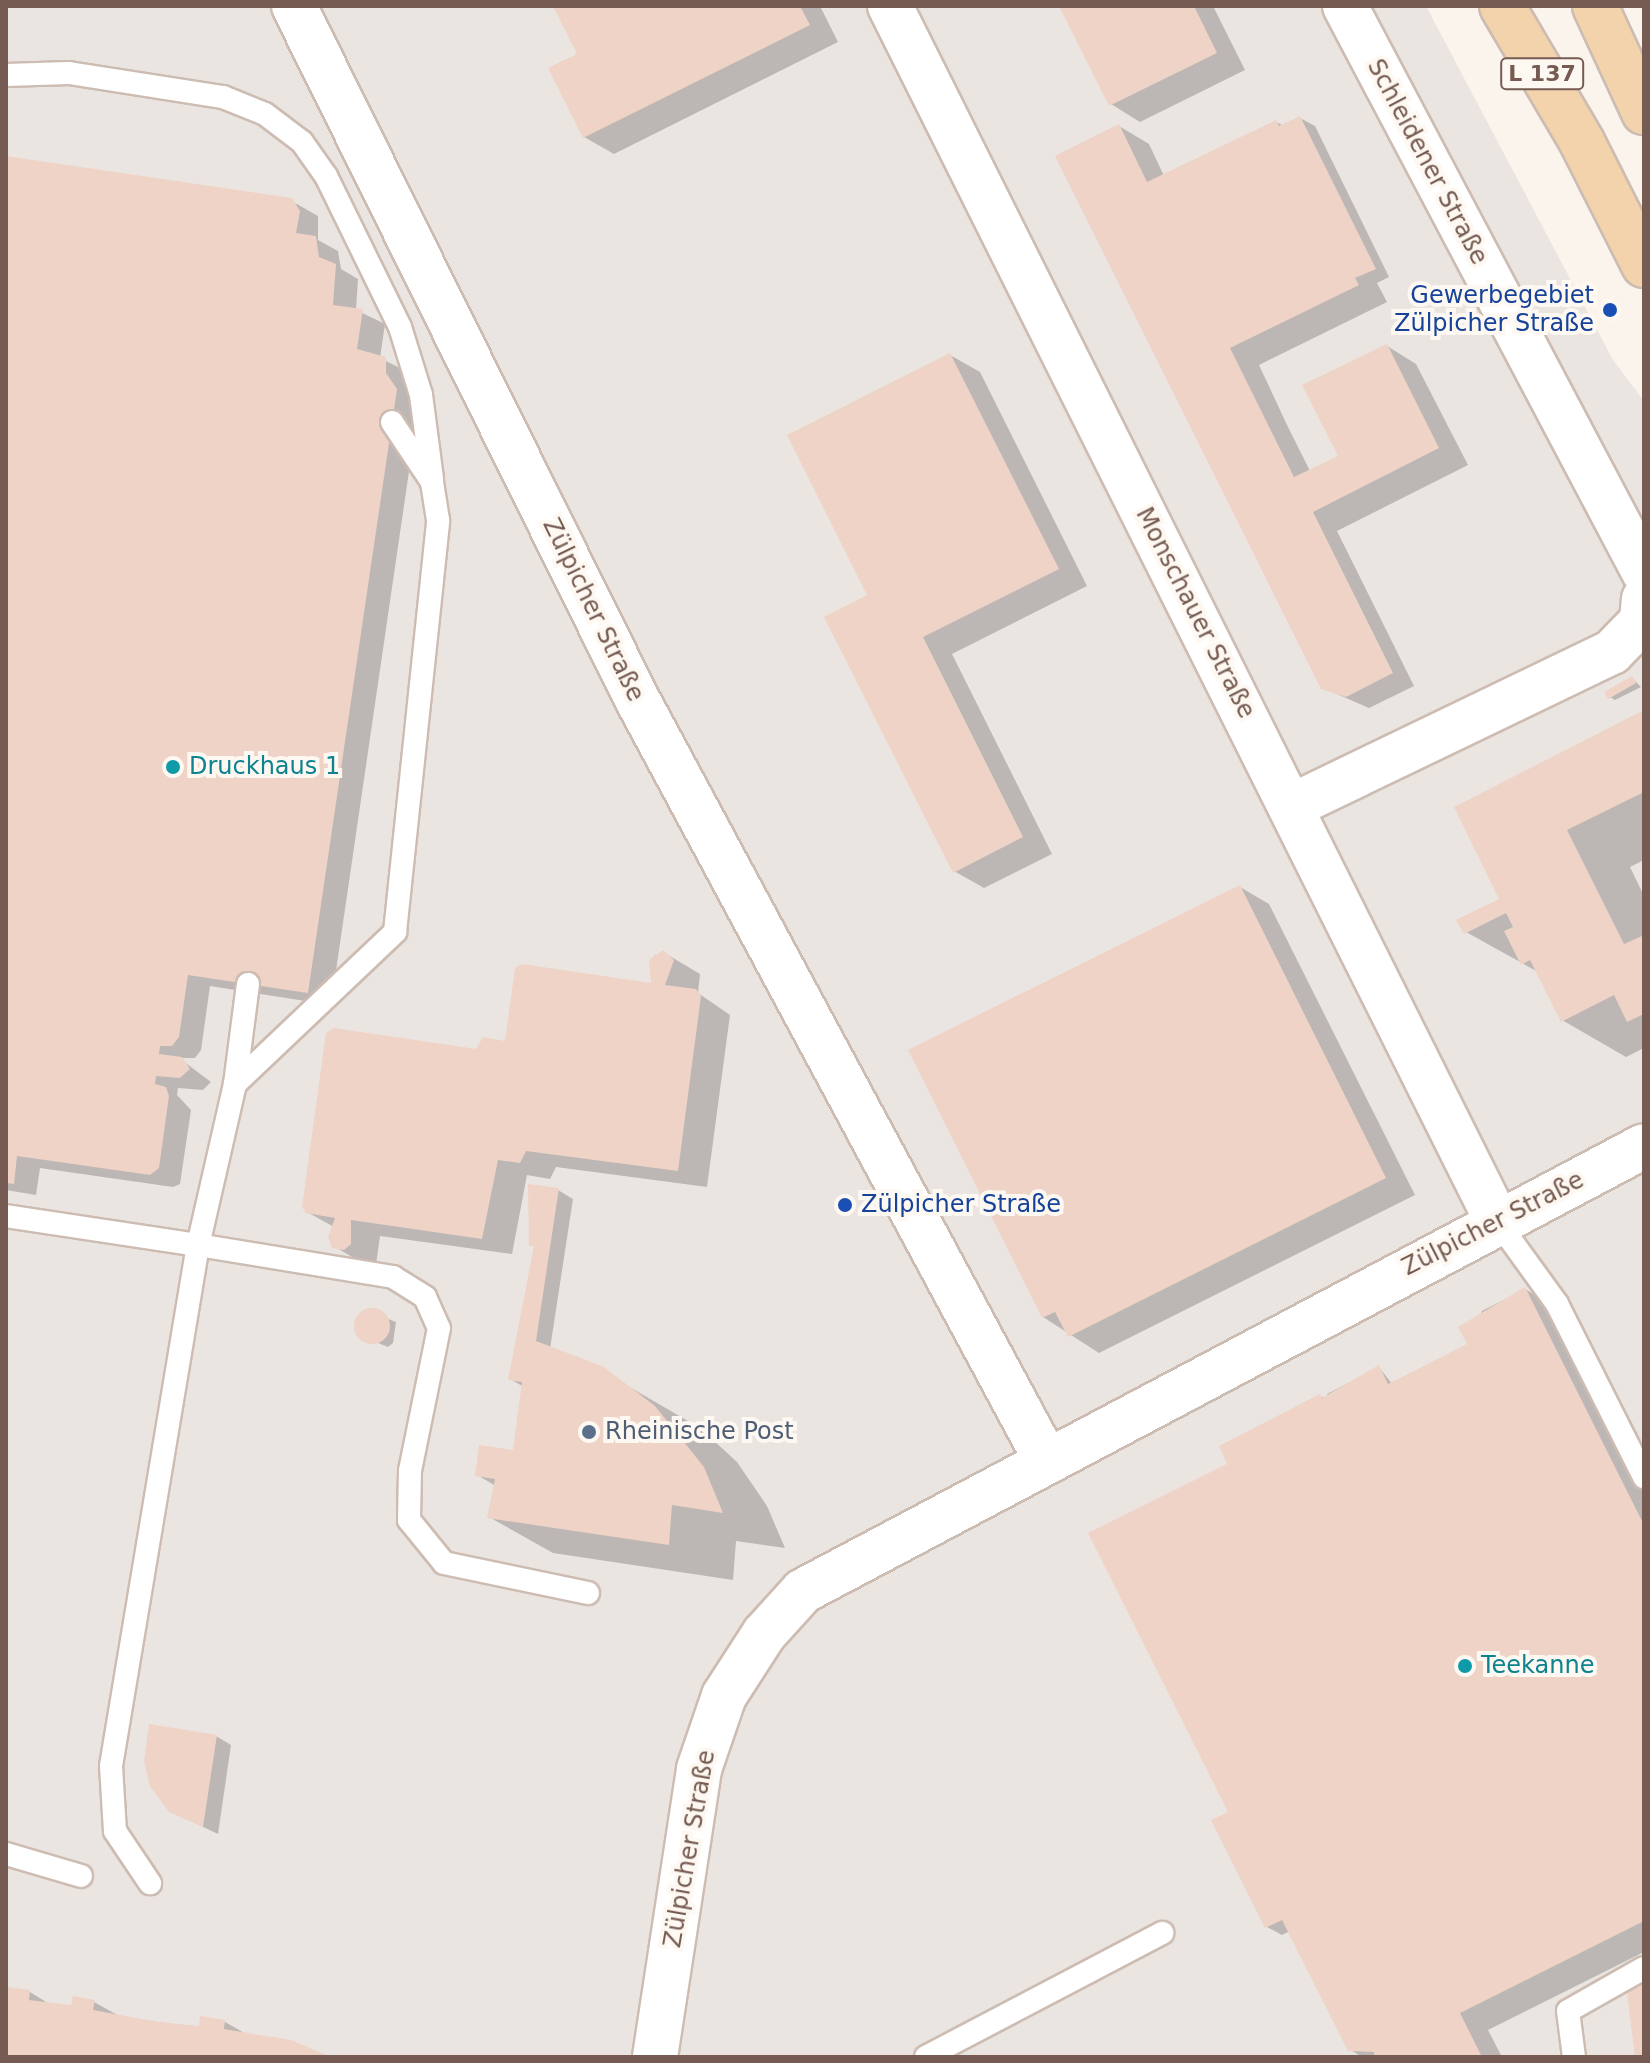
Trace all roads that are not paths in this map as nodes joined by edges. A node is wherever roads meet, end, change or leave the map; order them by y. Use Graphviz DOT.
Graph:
graph roads {
  1 [pos="294,6"];
  2 [pos="890,6"];
  3 [pos="1345,6"];
  4 [pos="1502,6"];
  5 [pos="1595,6"];
  6 [pos="6,75"];
  7 [pos="1644,112"];
  8 [pos="1644,265"];
  9 [pos="392,422"];
  10 [pos="432,482"];
  11 [pos="1644,572"];
  12 [pos="1644,599"];
  13 [pos="1292,806"];
  14 [pos="248,984"];
  15 [pos="235,1084"];
  16 [pos="1644,1146"];
  17 [pos="6,1216"];
  18 [pos="1497,1221"];
  19 [pos="198,1245"];
  20 [pos="1045,1458"];
  21 [pos="1644,1477"];
  22 [pos="588,1593"];
  23 [pos="6,1854"];
  24 [pos="81,1876"];
  25 [pos="150,1883"];
  26 [pos="1162,1933"];
  27 [pos="1644,1968"];
  28 [pos="665,2047"];
  29 [pos="926,2057"];
  30 [pos="1574,2057"];
  1 -- 20 [label="street, Zülpicher Straße"];
  2 -- 13 [label="street, Monschauer Straße"];
  3 -- 11 [label="street, Schleidener Straße"];
  4 -- 8 [label="main road, L 137"];
  5 -- 7 [label="main road, L 137"];
  6 -- 10 [label="lane"];
  9 -- 10 [label="lane"];
  10 -- 15 [label="lane"];
  12 -- 13 [label="street"];
  13 -- 18 [label="street, Monschauer Straße"];
  14 -- 15 [label="lane"];
  15 -- 19 [label="lane"];
  16 -- 18 [label="street, Zülpicher Straße"];
  17 -- 19 [label="lane"];
  18 -- 20 [label="street, Zülpicher Straße"];
  18 -- 21 [label="lane"];
  19 -- 22 [label="lane"];
  19 -- 25 [label="lane"];
  20 -- 28 [label="street, Zülpicher Straße"];
  23 -- 24 [label="lane"];
  26 -- 29 [label="lane"];
  27 -- 30 [label="lane"];
}
